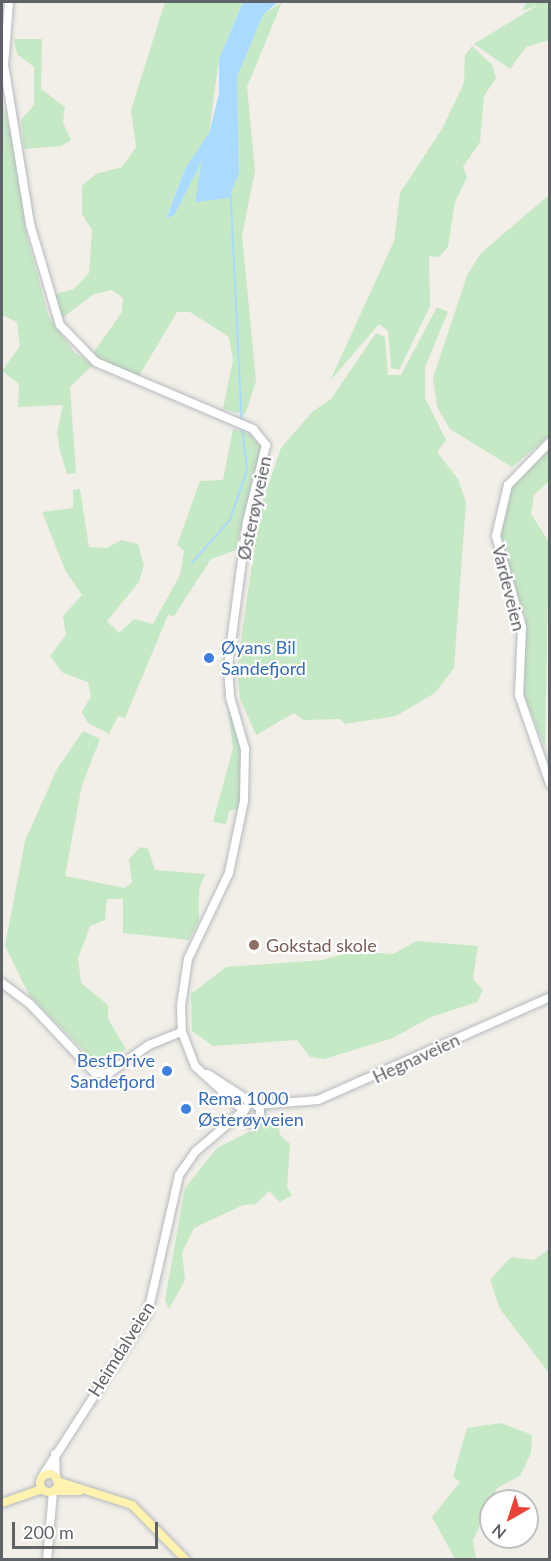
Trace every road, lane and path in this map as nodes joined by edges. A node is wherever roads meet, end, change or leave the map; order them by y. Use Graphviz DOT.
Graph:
graph roads {
  1 [pos="9,2"];
  2 [pos="5,87"];
  3 [pos="549,442"];
  4 [pos="549,784"];
  5 [pos="2,982"];
  6 [pos="549,997"];
  7 [pos="182,1032"];
  8 [pos="193,1059"];
  9 [pos="253,1104"];
  10 [pos="278,1106"];
  11 [pos="241,1111"];
  12 [pos="261,1115"];
  13 [pos="247,1123"];
  14 [pos="170,1203"];
  15 [pos="56,1450"];
  16 [pos="57,1479"];
  17 [pos="46,1487"];
  18 [pos="98,1492"];
  19 [pos="2,1503"];
  20 [pos="47,1560"];
  21 [pos="186,1560"];
  1 -- 2 [label="main road, Østerøyveien"];
  2 -- 7 [label="main road, Østerøyveien"];
  3 -- 4 [label="main road, Vardeveien"];
  5 -- 7 [label="main road"];
  6 -- 10 [label="main road, Hegnaveien"];
  7 -- 8 [label="main road, Østerøyveien"];
  8 -- 9 [label="main road, Østerøyveien"];
  8 -- 11 [label="main road, Østerøyveien"];
  9 -- 10 [label="main road, Hegnaveien"];
  9 -- 11 [label="main road, Heimdalveien"];
  9 -- 12 [label="main road"];
  10 -- 12 [label="main road, Hegnaveien"];
  11 -- 13 [label="main road, Østerøyveien"];
  11 -- 14 [label="main road, Heimdalveien"];
  12 -- 13 [label="main road, Hegnaveien"];
  13 -- 14 [label="main road, Heimdalveien"];
  14 -- 15 [label="main road, Heimdalveien"];
  15 -- 16 [label="main road"];
  15 -- 17 [label="main road, Heimdalveien"];
  16 -- 17 [label="main road"];
  16 -- 17 [label="main road"];
  16 -- 18 [label="main road"];
  17 -- 18 [label="main road"];
  17 -- 19 [label="main road"];
  17 -- 20 [label="main road"];
  18 -- 21 [label="main road"];
}
